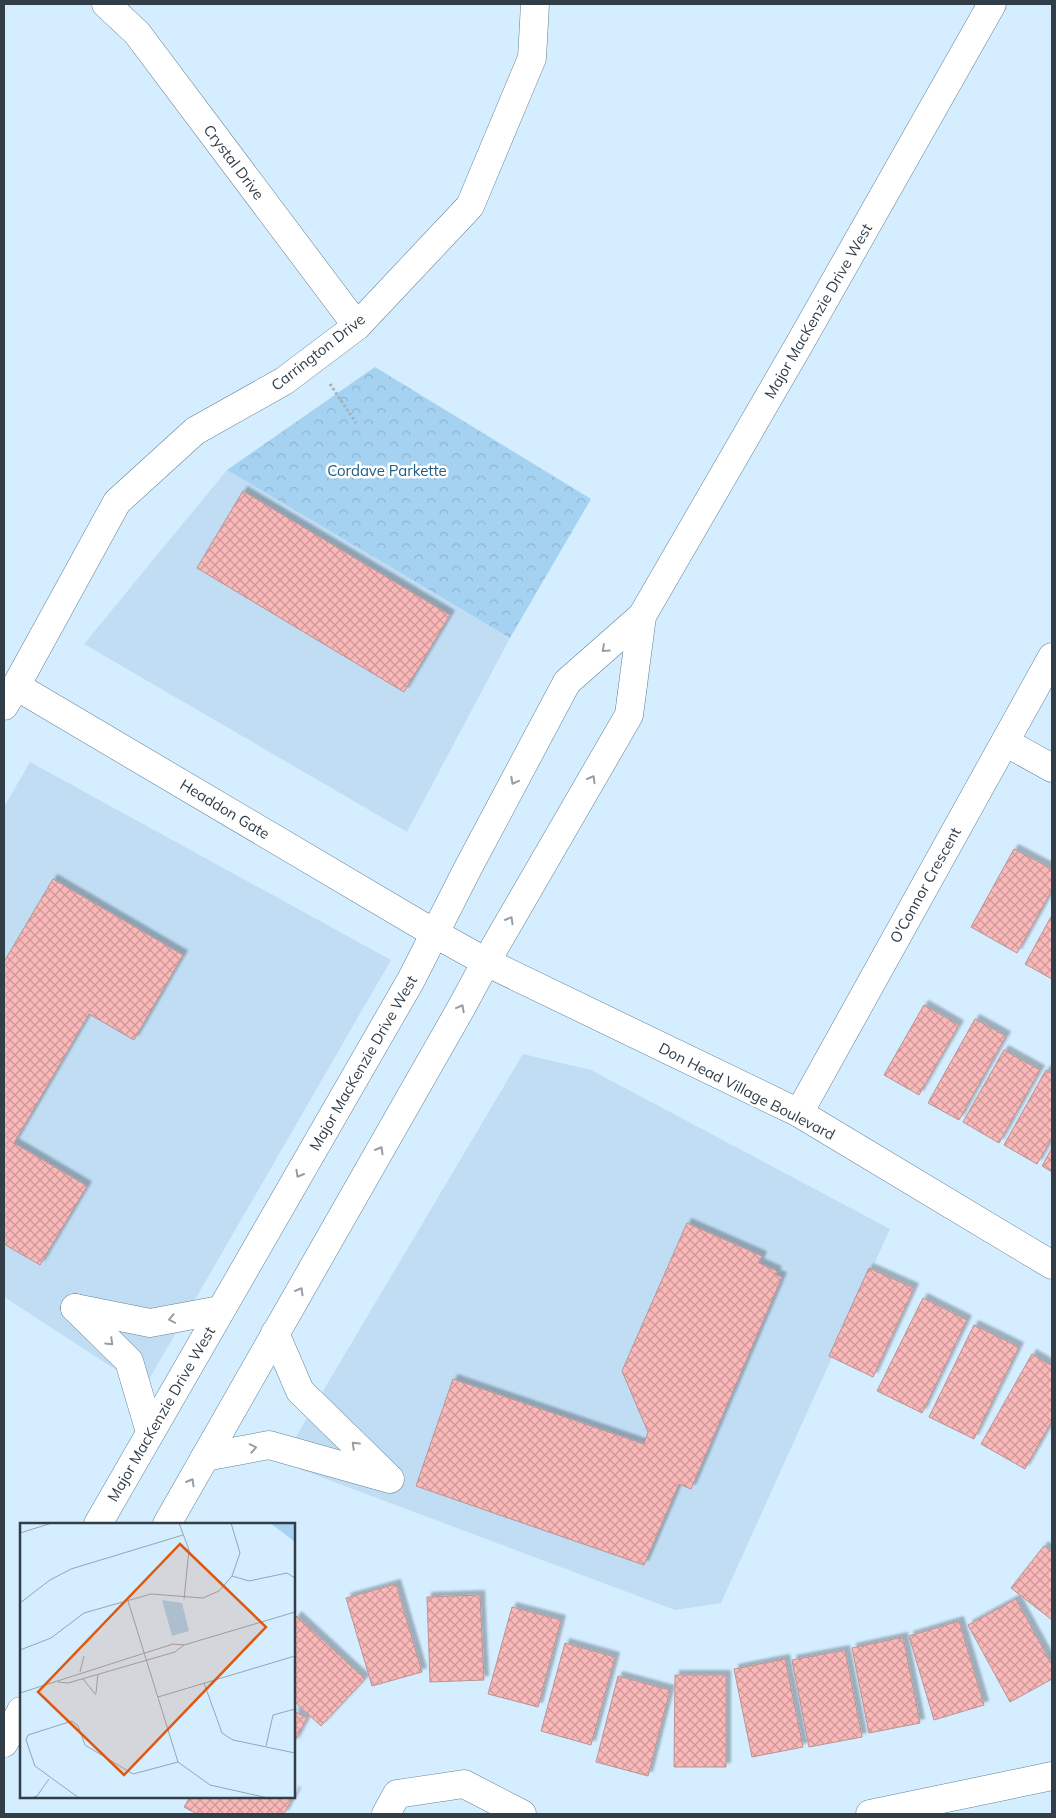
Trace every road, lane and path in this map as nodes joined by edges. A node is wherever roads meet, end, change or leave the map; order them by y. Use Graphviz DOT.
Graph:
graph roads {
  1 [pos="106,4"];
  2 [pos="534,4"];
  3 [pos="992,4"];
  4 [pos="357,326"];
  5 [pos="313,359"];
  6 [pos="356,422"];
  7 [pos="642,616"];
  8 [pos="1052,657"];
  9 [pos="10,696"];
  10 [pos="1005,742"];
  11 [pos="1052,768"];
  12 [pos="434,933"];
  13 [pos="486,962"];
  14 [pos="799,1113"];
  15 [pos="1052,1265"];
  16 [pos="220,1310"];
  17 [pos="275,1333"];
  18 [pos="150,1432"];
  19 [pos="205,1457"];
  20 [pos="99,1523"];
  21 [pos="168,1523"];
  22 [pos="20,1713"];
  23 [pos="4,1743"];
  24 [pos="1052,1776"];
  25 [pos="386,1814"];
  26 [pos="522,1814"];
  27 [pos="870,1814"];
  1 -- 4 [label="street, Crystal Drive"];
  2 -- 4 [label="street, Carrington Drive"];
  3 -- 7 [label="street, Major MacKenzie Drive West"];
  4 -- 5 [label="street, Carrington Drive"];
  5 -- 6 [label="path"];
  5 -- 9 [label="street, Carrington Drive"];
  7 -- 12 [label="street, Major MacKenzie Drive West, one-way"];
  13 -- 7 [label="street, Major MacKenzie Drive West, one-way"];
  8 -- 10 [label="street, O'Connor Crescent"];
  9 -- 12 [label="street, Headdon Gate"];
  10 -- 11 [label="street"];
  10 -- 14 [label="street, O'Connor Crescent"];
  12 -- 13 [label="street, Headdon Gate"];
  12 -- 16 [label="street, Major MacKenzie Drive West, one-way"];
  13 -- 14 [label="street, Don Head Village Boulevard"];
  17 -- 13 [label="street, Major MacKenzie Drive West, one-way"];
  14 -- 15 [label="street, Don Head Village Boulevard"];
  16 -- 18 [label="street, Major MacKenzie Drive West"];
  16 -- 18 [label="street, one-way"];
  17 -- 19 [label="street, Major MacKenzie Drive West"];
  19 -- 17 [label="street, one-way"];
  18 -- 20 [label="street, Major MacKenzie Drive West"];
  21 -- 19 [label="street, Major MacKenzie Drive West, one-way"];
  22 -- 23 [label="street"];
  24 -- 27 [label="street"];
  25 -- 26 [label="street"];
}
